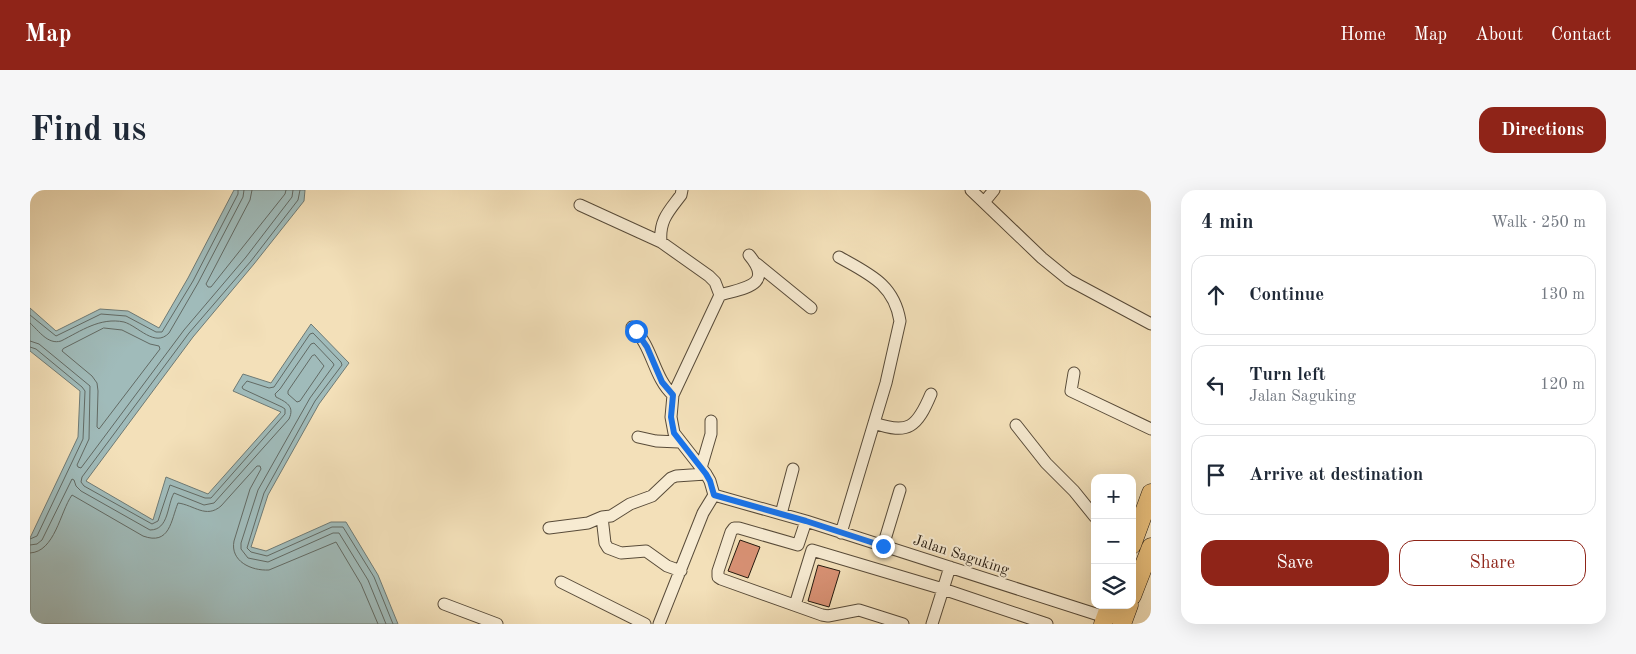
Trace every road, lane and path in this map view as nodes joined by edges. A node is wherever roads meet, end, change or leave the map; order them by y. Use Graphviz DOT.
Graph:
graph roads {
  1 [pos="682,190"];
  2 [pos="971,190"];
  3 [pos="994,190"];
  4 [pos="985,201"];
  5 [pos="580,204"];
  6 [pos="661,242"];
  7 [pos="749,255"];
  8 [pos="839,257"];
  9 [pos="757,264"];
  10 [pos="720,295"];
  11 [pos="811,308"];
  12 [pos="1151,324"];
  13 [pos="632,327"];
  14 [pos="1074,373"];
  15 [pos="930,394"];
  16 [pos="673,395"];
  17 [pos="711,421"];
  18 [pos="874,424"];
  19 [pos="1016,425"];
  20 [pos="1151,429"];
  21 [pos="638,437"];
  22 [pos="679,442"];
  23 [pos="793,469"];
  24 [pos="703,471"];
  25 [pos="900,490"];
  26 [pos="1151,493"];
  27 [pos="714,495"];
  28 [pos="1091,512"];
  29 [pos="781,514"];
  30 [pos="602,518"];
  31 [pos="806,521"];
  32 [pos="549,528"];
  33 [pos="841,534"];
  34 [pos="1136,535"];
  35 [pos="798,546"];
  36 [pos="883,546"];
  37 [pos="1151,547"];
  38 [pos="812,550"];
  39 [pos="950,567"];
  40 [pos="681,571"];
  41 [pos="561,582"];
  42 [pos="1136,586"];
  43 [pos="943,589"];
  44 [pos="444,604"];
  45 [pos="794,605"];
  46 [pos="1128,609"];
  47 [pos="1106,616"];
  48 [pos="497,624"];
  49 [pos="645,624"];
  50 [pos="659,624"];
  51 [pos="903,624"];
  52 [pos="932,624"];
  53 [pos="1047,624"];
  54 [pos="1122,624"];
  1 -- 6 [label="street"];
  2 -- 4 [label="street"];
  3 -- 4 [label="street"];
  4 -- 12 [label="street"];
  5 -- 6 [label="street"];
  6 -- 10 [label="street"];
  7 -- 9 [label="street"];
  8 -- 18 [label="street"];
  9 -- 10 [label="street"];
  9 -- 11 [label="street"];
  10 -- 16 [label="street"];
  13 -- 16 [label="street"];
  14 -- 20 [label="street"];
  15 -- 18 [label="street"];
  16 -- 22 [label="street"];
  17 -- 24 [label="street"];
  18 -- 33 [label="street"];
  19 -- 28 [label="street"];
  21 -- 22 [label="street"];
  22 -- 24 [label="street"];
  23 -- 29 [label="street"];
  24 -- 27 [label="street"];
  24 -- 30 [label="street"];
  25 -- 36 [label="street"];
  26 -- 34 [label="main road"];
  27 -- 29 [label="street, Jalan Saguking"];
  27 -- 40 [label="street"];
  29 -- 31 [label="street, Jalan Saguking"];
  30 -- 32 [label="street"];
  30 -- 40 [label="street"];
  31 -- 33 [label="street, Jalan Saguking"];
  31 -- 35 [label="street"];
  33 -- 36 [label="street, Jalan Saguking"];
  35 -- 38 [label="street"];
  35 -- 45 [label="street"];
  36 -- 39 [label="street, Jalan Saguking"];
  37 -- 42 [label="main road"];
  38 -- 43 [label="street"];
  38 -- 45 [label="street"];
  39 -- 43 [label="street"];
  39 -- 47 [label="street, Jalan Saguking"];
  40 -- 50 [label="street"];
  41 -- 49 [label="street"];
  43 -- 52 [label="street"];
  43 -- 53 [label="street"];
  44 -- 48 [label="street"];
  45 -- 51 [label="street"];
  46 -- 54 [label="main road"];
}
